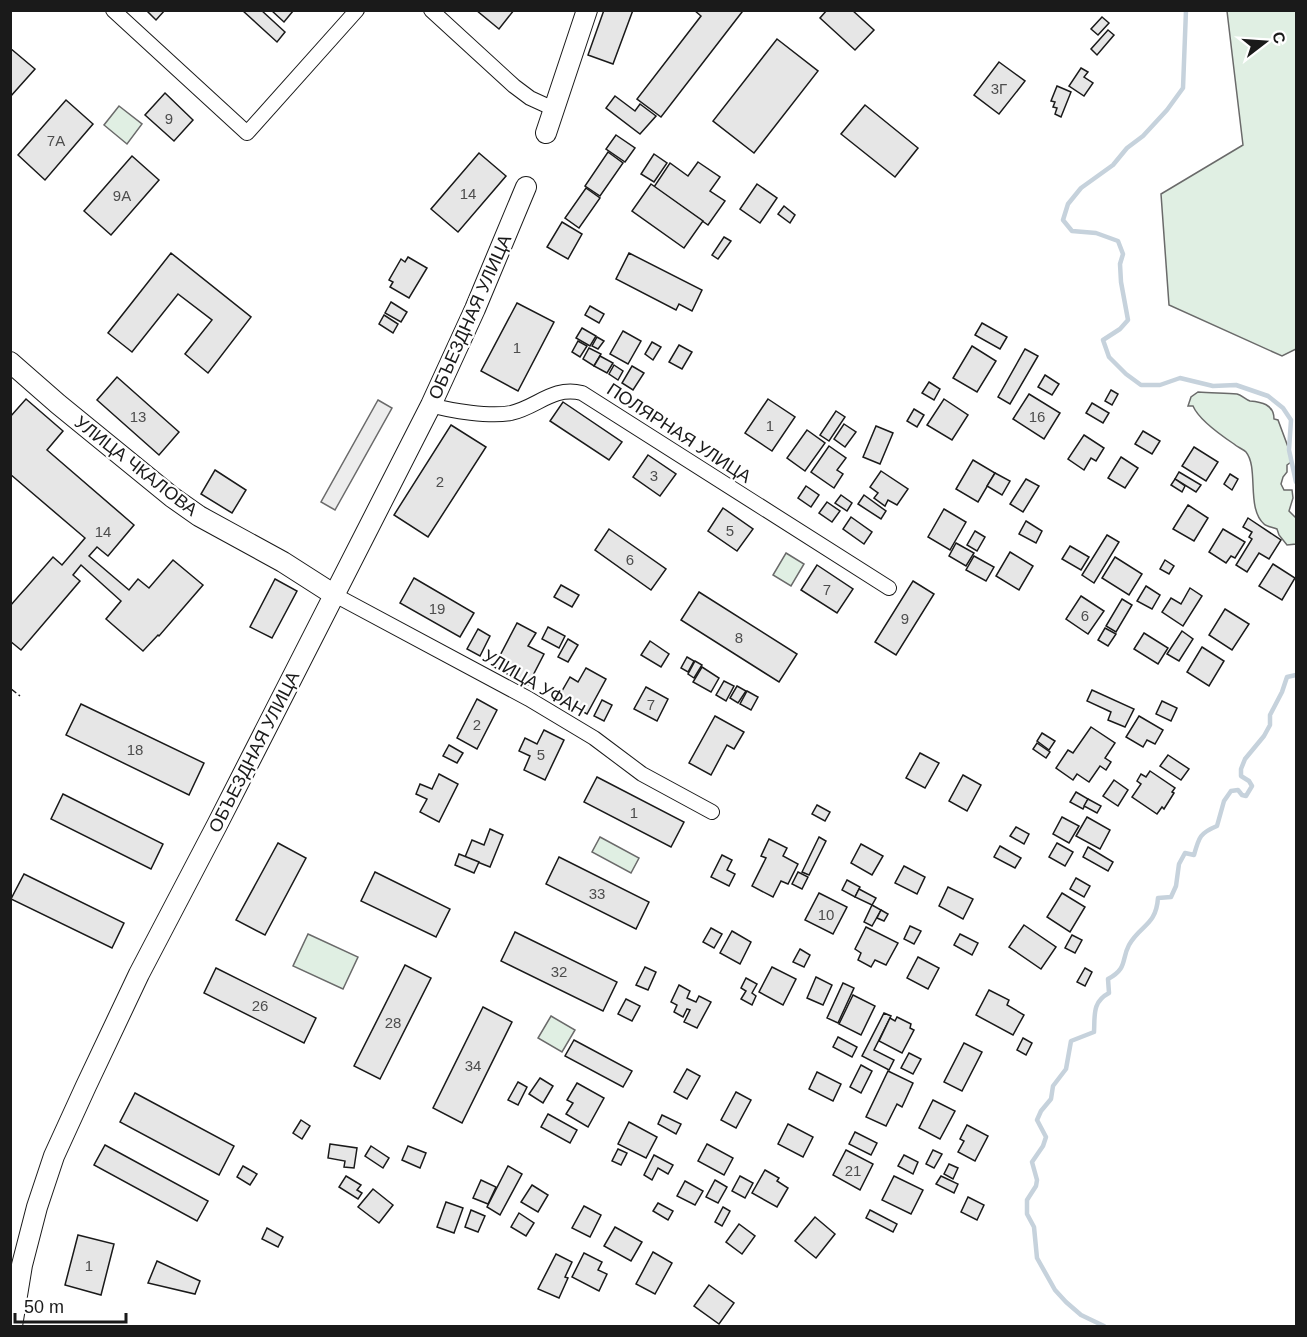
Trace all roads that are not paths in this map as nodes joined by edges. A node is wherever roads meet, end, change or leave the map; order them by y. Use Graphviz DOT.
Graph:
graph roads {
  1 [pos="113,10"];
  2 [pos="357,10"];
  3 [pos="431,10"];
  4 [pos="587,10"];
  5 [pos="554,109"];
  6 [pos="546,133"];
  7 [pos="526,187"];
  8 [pos="12,367"];
  9 [pos="430,405"];
  10 [pos="889,588"];
  11 [pos="333,594"];
  12 [pos="712,812"];
  13 [pos="12,1326"];
  1 -- 2 [label="street"];
  3 -- 5 [label="street"];
  4 -- 5 [label="main road"];
  5 -- 6 [label="main road"];
  7 -- 9 [label="main road, ОБЪЕЗДНАЯ УЛИЦА"];
  8 -- 11 [label="main road, УЛИЦА ЧКАЛОВА"];
  9 -- 10 [label="street, ПОЛЯРНАЯ УЛИЦА"];
  9 -- 11 [label="main road, ОБЪЕЗДНАЯ УЛИЦА"];
  11 -- 12 [label="street, УЛИЦА УФАН"];
  11 -- 13 [label="main road, ОБЪЕЗДНАЯ УЛИЦА"];
}
